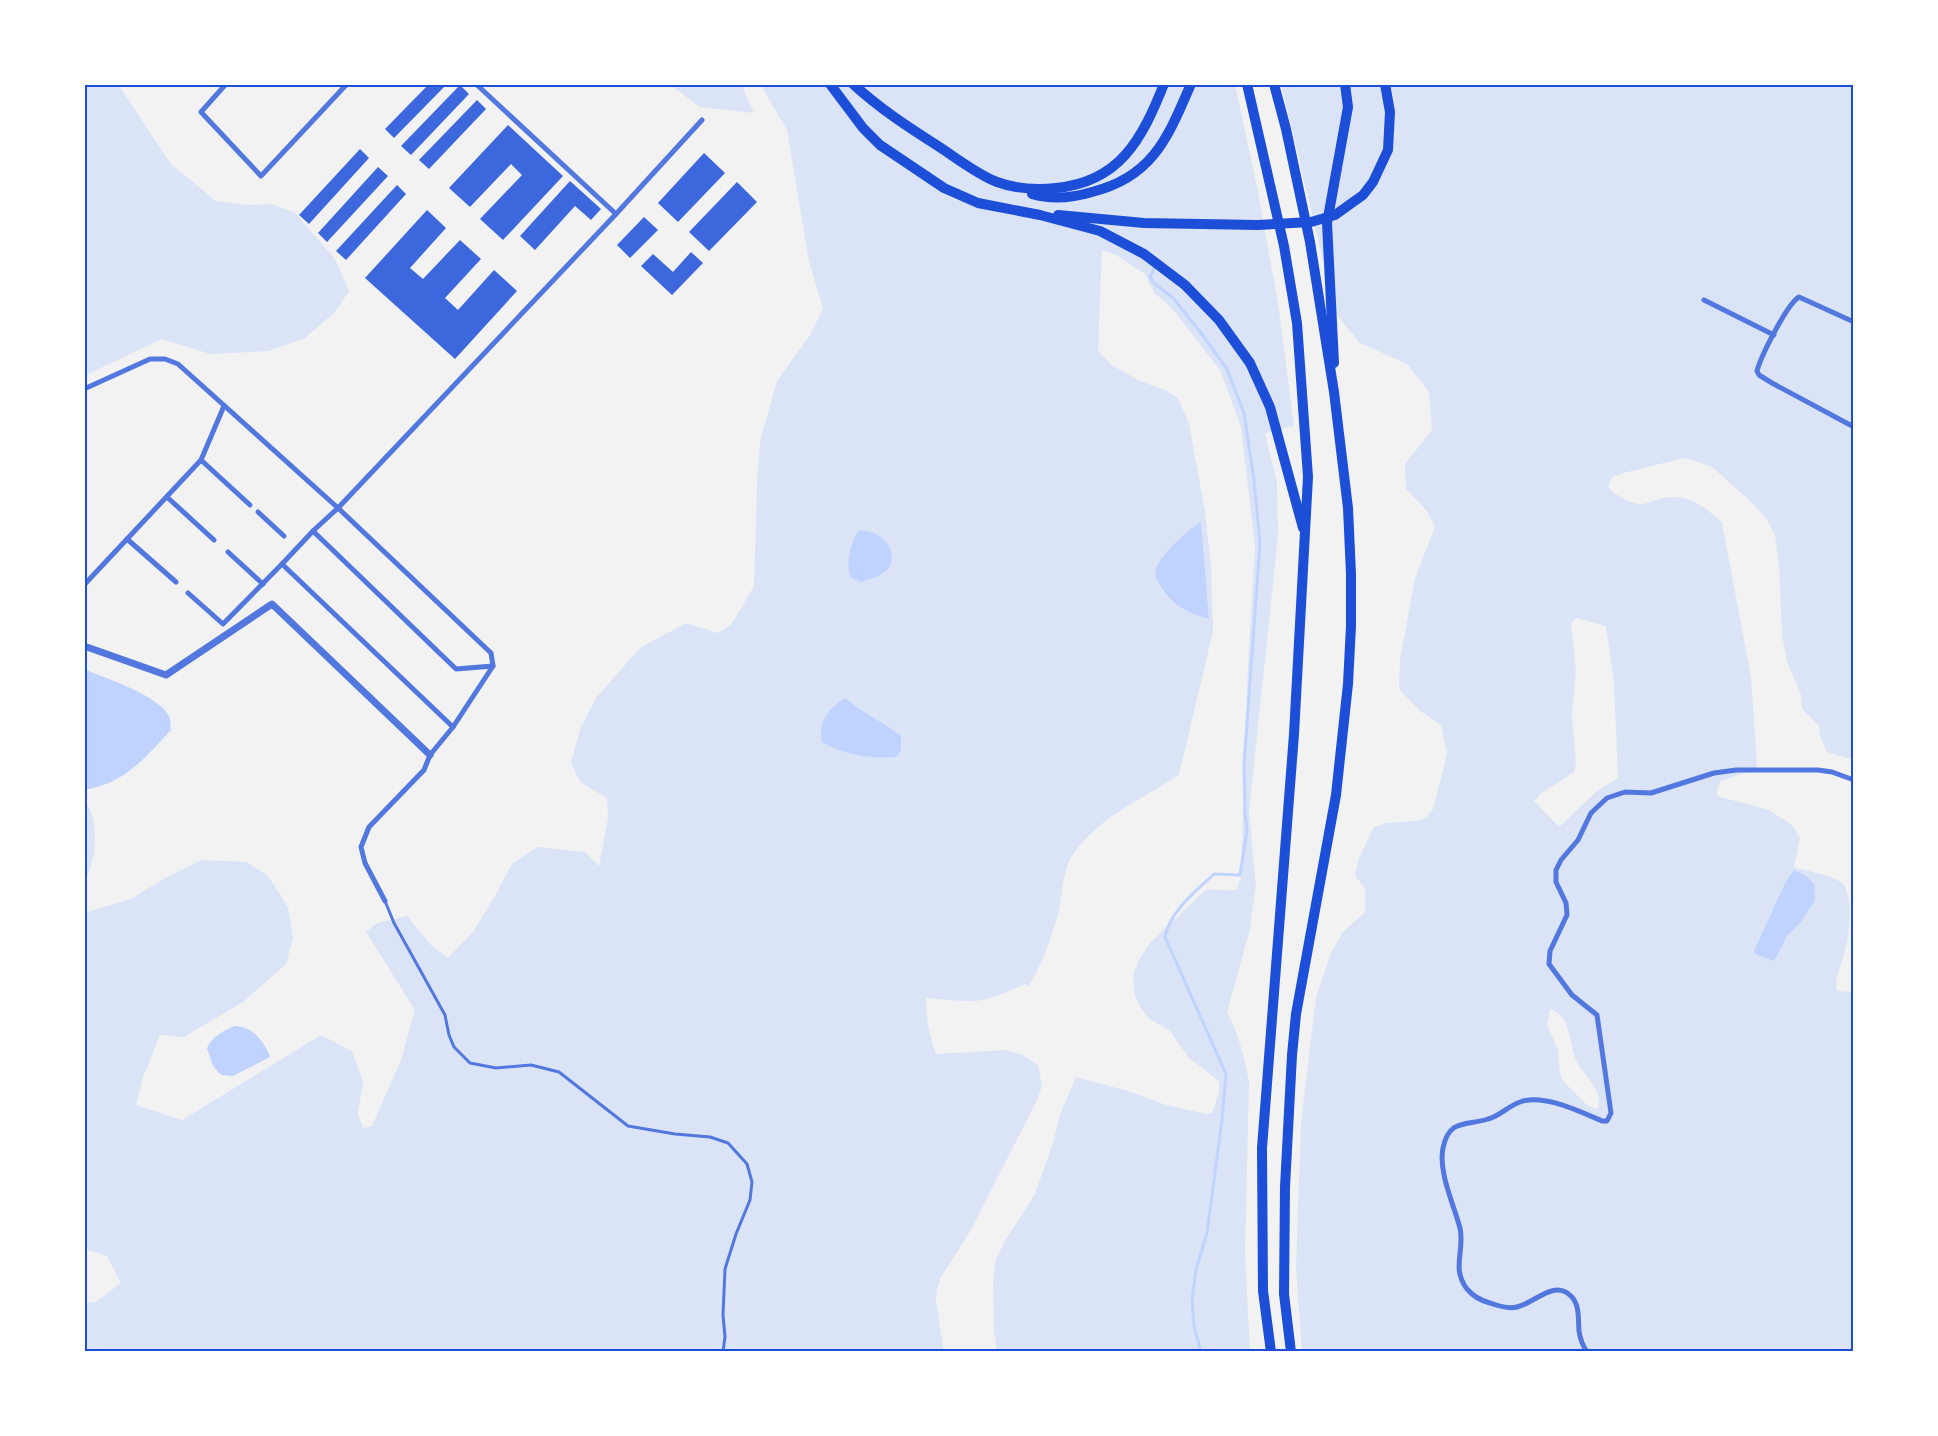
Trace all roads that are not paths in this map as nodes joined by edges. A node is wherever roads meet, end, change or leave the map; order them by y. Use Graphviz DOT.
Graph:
graph roads {
  1 [pos="226,84"];
  2 [pos="347,84"];
  3 [pos="476,84"];
  4 [pos="830,84"];
  5 [pos="853,84"];
  6 [pos="1164,84"];
  7 [pos="1191,84"];
  8 [pos="1247,84"];
  9 [pos="1274,84"];
  10 [pos="1345,84"];
  11 [pos="1385,84"];
  12 [pos="702,120"];
  13 [pos="995,181"];
  14 [pos="616,214"];
  15 [pos="1040,215"];
  16 [pos="1704,300"];
  17 [pos="1854,322"];
  18 [pos="1774,335"];
  19 [pos="84,389"];
  20 [pos="1334,392"];
  21 [pos="224,406"];
  22 [pos="1854,427"];
  23 [pos="201,460"];
  24 [pos="167,497"];
  25 [pos="250,505"];
  26 [pos="338,508"];
  27 [pos="258,512"];
  28 [pos="313,531"];
  29 [pos="284,536"];
  30 [pos="127,539"];
  31 [pos="214,540"];
  32 [pos="1306,540"];
  33 [pos="291,542"];
  34 [pos="297,548"];
  35 [pos="228,552"];
  36 [pos="282,564"];
  37 [pos="176,582"];
  38 [pos="263,584"];
  39 [pos="84,585"];
  40 [pos="188,592"];
  41 [pos="84,646"];
  42 [pos="493,666"];
  43 [pos="453,727"];
  44 [pos="430,755"];
  45 [pos="1854,780"];
  46 [pos="385,901"];
  47 [pos="723,1352"];
  48 [pos="1271,1352"];
  49 [pos="1291,1352"];
  50 [pos="1587,1352"];
  1 -- 2 [label="street"];
  3 -- 14 [label="street"];
  4 -- 15 [label="highway"];
  5 -- 13 [label="highway"];
  6 -- 13 [label="highway"];
  7 -- 13 [label="highway"];
  8 -- 32 [label="highway"];
  9 -- 20 [label="highway"];
  10 -- 20 [label="highway"];
  11 -- 15 [label="highway"];
  12 -- 14 [label="street"];
  14 -- 26 [label="street"];
  15 -- 32 [label="highway"];
  16 -- 18 [label="street"];
  17 -- 18 [label="street"];
  18 -- 22 [label="street"];
  19 -- 21 [label="street"];
  20 -- 49 [label="highway"];
  21 -- 23 [label="street"];
  21 -- 26 [label="street"];
  23 -- 24 [label="street"];
  23 -- 25 [label="street"];
  24 -- 30 [label="street"];
  24 -- 31 [label="street"];
  26 -- 28 [label="street"];
  26 -- 42 [label="street"];
  27 -- 29 [label="street"];
  28 -- 34 [label="street"];
  28 -- 42 [label="street"];
  30 -- 37 [label="street"];
  30 -- 39 [label="street"];
  32 -- 48 [label="highway"];
  33 -- 34 [label="street"];
  34 -- 36 [label="street"];
  35 -- 38 [label="street"];
  36 -- 38 [label="street"];
  36 -- 43 [label="street"];
  38 -- 40 [label="street"];
  41 -- 44 [label="street"];
  42 -- 43 [label="street"];
  43 -- 44 [label="street"];
  44 -- 46 [label="street"];
  45 -- 50 [label="street"];
  46 -- 47 [label="lane"];
}
